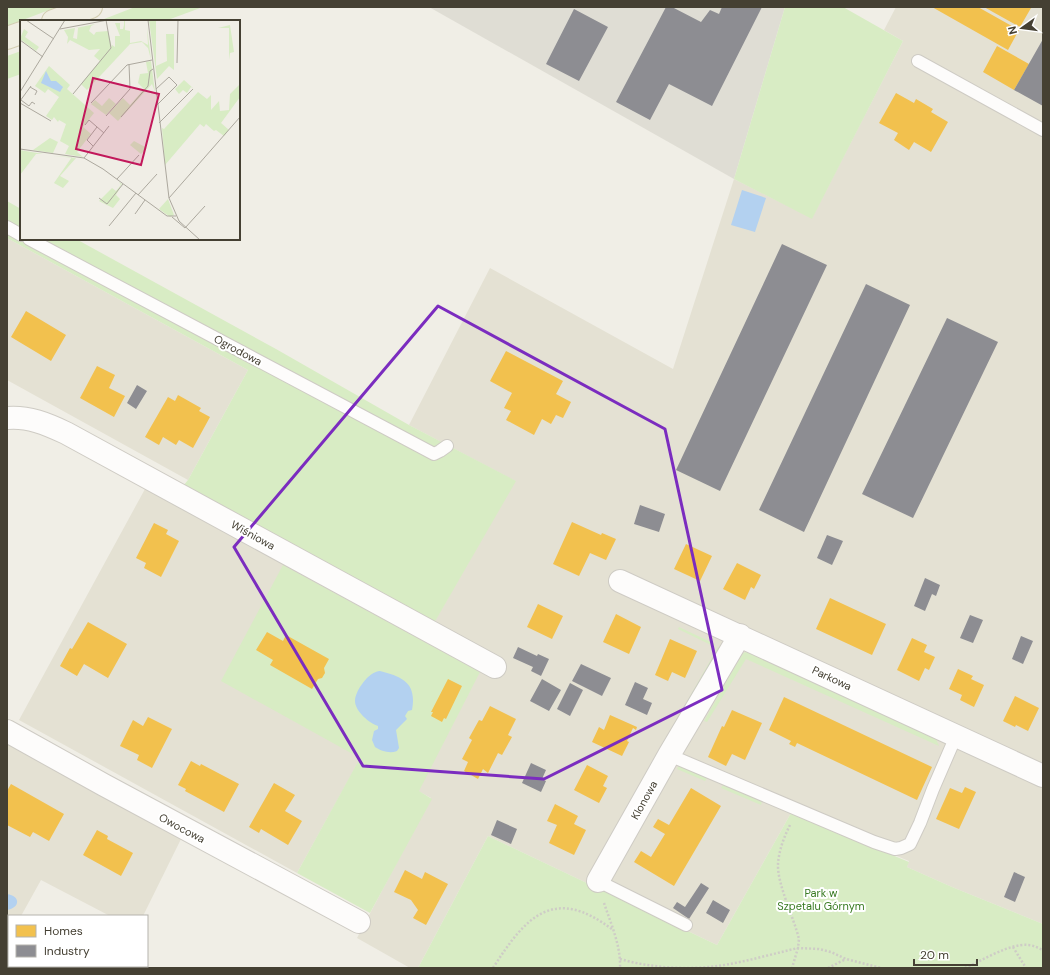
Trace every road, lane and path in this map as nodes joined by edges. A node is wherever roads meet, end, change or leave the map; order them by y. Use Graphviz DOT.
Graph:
graph roads {
  1 [pos="90,7"];
  2 [pos="56,20"];
  3 [pos="20,33"];
  4 [pos="7,38"];
  5 [pos="918,61"];
  6 [pos="1043,130"];
  7 [pos="7,227"];
  8 [pos="20,234"];
  9 [pos="31,240"];
  10 [pos="7,418"];
  11 [pos="447,446"];
  12 [pos="620,580"];
  13 [pos="740,635"];
  14 [pos="495,667"];
  15 [pos="7,731"];
  16 [pos="956,736"];
  17 [pos="669,755"];
  18 [pos="1043,776"];
  19 [pos="798,810"];
  20 [pos="598,881"];
  21 [pos="359,922"];
  22 [pos="686,925"];
  23 [pos="613,930"];
  24 [pos="1013,947"];
  25 [pos="798,948"];
  26 [pos="1043,950"];
  27 [pos="620,959"];
  28 [pos="846,959"];
  29 [pos="493,968"];
  30 [pos="620,968"];
  31 [pos="792,968"];
  32 [pos="828,968"];
  33 [pos="881,968"];
  34 [pos="965,968"];
  35 [pos="1026,968"];
  1 -- 2 [label="main road"];
  3 -- 4 [label="main road"];
  5 -- 6 [label="lane"];
  7 -- 8 [label="lane"];
  9 -- 11 [label="lane, Ogrodowa"];
  10 -- 14 [label="street, Wiśniowa"];
  12 -- 13 [label="street, Parkowa"];
  13 -- 16 [label="street, Parkowa"];
  13 -- 17 [label="street, Klonowa"];
  15 -- 21 [label="street, Owocowa"];
  16 -- 18 [label="street, Parkowa"];
  16 -- 19 [label="lane"];
  17 -- 19 [label="lane"];
  17 -- 20 [label="street, Klonowa"];
  19 -- 25 [label="path"];
  20 -- 22 [label="lane"];
  20 -- 23 [label="path"];
  23 -- 27 [label="path"];
  23 -- 29 [label="path"];
  24 -- 26 [label="path"];
  24 -- 34 [label="path"];
  24 -- 35 [label="path"];
  25 -- 27 [label="path"];
  25 -- 28 [label="path"];
  25 -- 31 [label="path"];
  27 -- 30 [label="path"];
  28 -- 32 [label="path"];
  28 -- 33 [label="path"];
}
